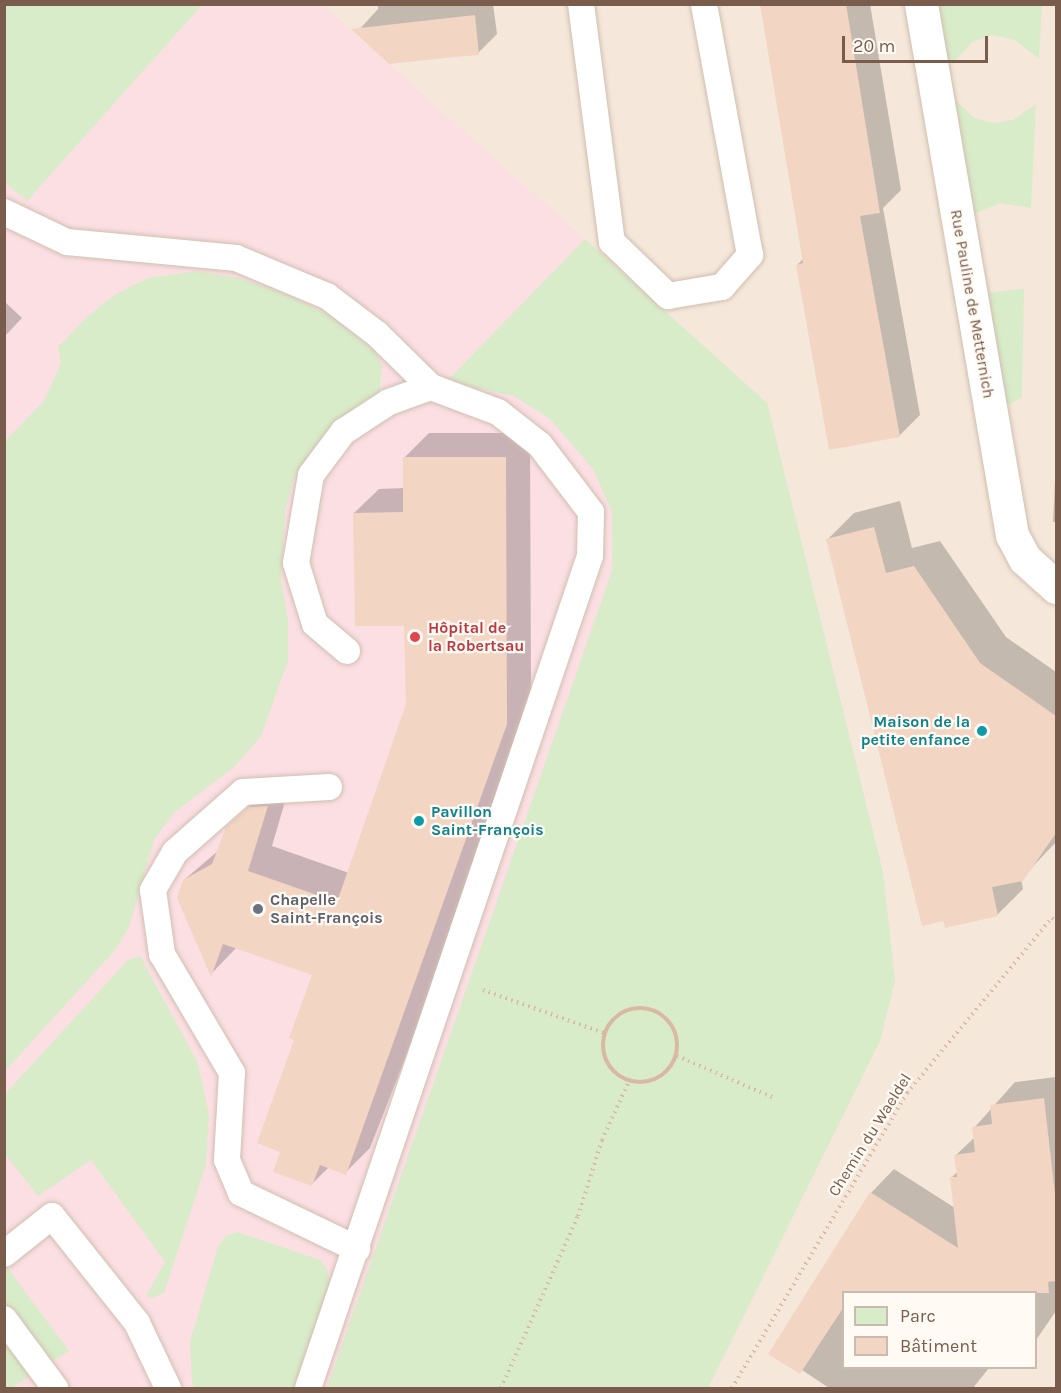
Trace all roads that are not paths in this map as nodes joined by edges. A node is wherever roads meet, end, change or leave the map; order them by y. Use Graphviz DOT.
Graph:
graph roads {
  1 [pos="581,4"];
  2 [pos="704,4"];
  3 [pos="921,4"];
  4 [pos="4,212"];
  5 [pos="431,387"];
  6 [pos="1056,587"];
  7 [pos="347,651"];
  8 [pos="329,787"];
  9 [pos="357,1249"];
  10 [pos="4,1254"];
  11 [pos="4,1319"];
  12 [pos="55,1389"];
  13 [pos="168,1389"];
  14 [pos="308,1389"];
  1 -- 2 [label="lane"];
  3 -- 6 [label="street, Rue Pauline de Metternich"];
  4 -- 5 [label="lane"];
  5 -- 7 [label="lane"];
  5 -- 9 [label="lane"];
  8 -- 9 [label="lane"];
  9 -- 14 [label="lane"];
  10 -- 13 [label="lane"];
  11 -- 12 [label="lane"];
}
